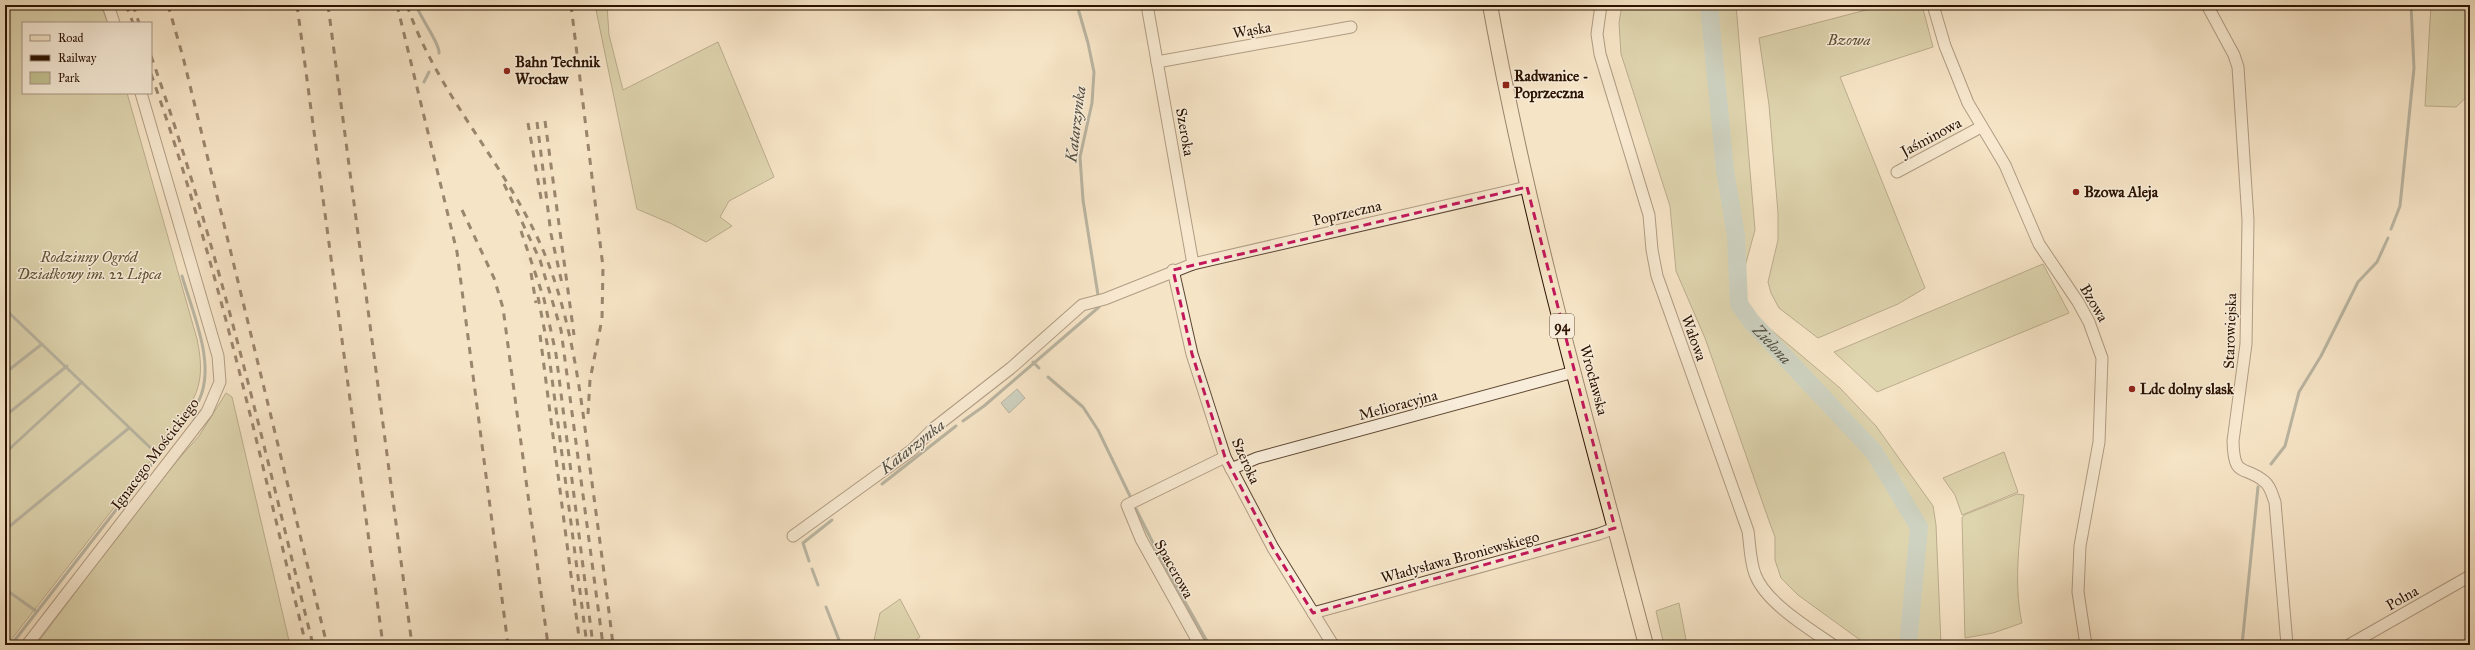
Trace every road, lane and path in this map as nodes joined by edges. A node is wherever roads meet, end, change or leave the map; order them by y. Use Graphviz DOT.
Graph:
graph roads {
  1 [pos="108,5"];
  2 [pos="1147,5"];
  3 [pos="1490,5"];
  4 [pos="1601,5"];
  5 [pos="1933,5"];
  6 [pos="2207,5"];
  7 [pos="114,22"];
  8 [pos="1351,27"];
  9 [pos="1157,62"];
  10 [pos="141,94"];
  11 [pos="1980,127"];
  12 [pos="1896,172"];
  13 [pos="1527,187"];
  14 [pos="1193,264"];
  15 [pos="1173,270"];
  16 [pos="1574,372"];
  17 [pos="1225,457"];
  18 [pos="1231,469"];
  19 [pos="1615,528"];
  20 [pos="793,536"];
  21 [pos="2470,576"];
  22 [pos="1313,613"];
  23 [pos="28,645"];
  24 [pos="1200,645"];
  25 [pos="1333,645"];
  26 [pos="1646,645"];
  27 [pos="1833,645"];
  28 [pos="2086,645"];
  29 [pos="2287,645"];
  30 [pos="2349,645"];
  1 -- 7 [label="street"];
  2 -- 9 [label="street, Szeroka"];
  3 -- 13 [label="main road, Wrocławska / 94"];
  4 -- 27 [label="street, Wałowa"];
  5 -- 11 [label="street, Bzowa"];
  6 -- 29 [label="street, Starowiejska"];
  8 -- 9 [label="street, Wąska"];
  9 -- 14 [label="street, Szeroka"];
  10 -- 23 [label="street, Ignacego Mościckiego"];
  11 -- 12 [label="street, Jaśminowa"];
  11 -- 28 [label="street, Bzowa"];
  13 -- 14 [label="street, Poprzeczna"];
  13 -- 16 [label="main road, Wrocławska / 94"];
  14 -- 15 [label="street, Poprzeczna"];
  15 -- 17 [label="street, Szeroka"];
  15 -- 20 [label="street, Poprzeczna"];
  16 -- 18 [label="street, Melioracyjna"];
  16 -- 19 [label="main road, Wrocławska / 94"];
  17 -- 18 [label="street, Szeroka"];
  17 -- 24 [label="street, Spacerowa"];
  18 -- 22 [label="street, Szeroka"];
  19 -- 22 [label="street, Władysława Broniewskiego"];
  19 -- 26 [label="main road, Wrocławska / 94"];
  21 -- 30 [label="street, Polna"];
  22 -- 25 [label="street, Szeroka"];
}
